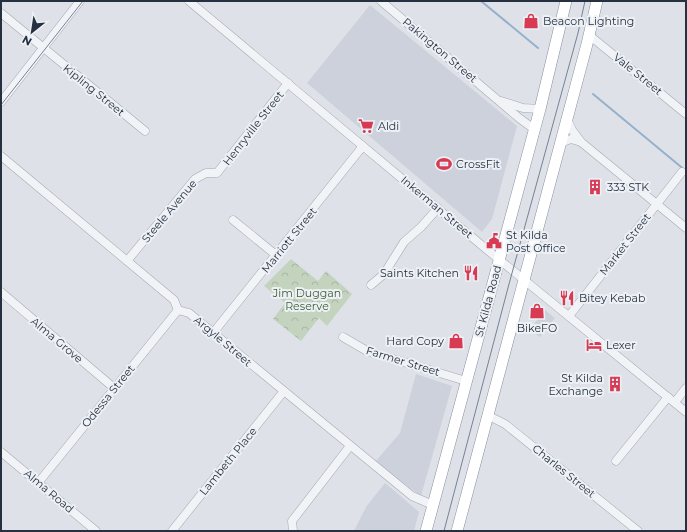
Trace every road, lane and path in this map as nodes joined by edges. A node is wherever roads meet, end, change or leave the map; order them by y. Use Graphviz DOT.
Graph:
graph roads {
  1 [pos="80,1"];
  2 [pos="189,1"];
  3 [pos="381,1"];
  4 [pos="566,1"];
  5 [pos="597,1"];
  6 [pos="1,13"];
  7 [pos="589,35"];
  8 [pos="44,48"];
  9 [pos="288,83"];
  10 [pos="499,100"];
  11 [pos="1,102"];
  12 [pos="540,109"];
  13 [pos="686,114"];
  14 [pos="567,119"];
  15 [pos="534,129"];
  16 [pos="145,131"];
  17 [pos="581,142"];
  18 [pos="560,143"];
  19 [pos="363,146"];
  20 [pos="1,156"];
  21 [pos="682,172"];
  22 [pos="217,173"];
  23 [pos="656,203"];
  24 [pos="438,208"];
  25 [pos="233,220"];
  26 [pos="686,228"];
  27 [pos="276,255"];
  28 [pos="499,259"];
  29 [pos="127,261"];
  30 [pos="524,279"];
  31 [pos="371,285"];
  32 [pos="1,292"];
  33 [pos="178,310"];
  34 [pos="569,316"];
  35 [pos="213,333"];
  36 [pos="343,337"];
  37 [pos="466,381"];
  38 [pos="114,388"];
  39 [pos="686,388"];
  40 [pos="284,391"];
  41 [pos="668,397"];
  42 [pos="675,402"];
  43 [pos="686,412"];
  44 [pos="488,415"];
  45 [pos="350,446"];
  46 [pos="1,452"];
  47 [pos="616,461"];
  48 [pos="38,483"];
  49 [pos="433,505"];
  50 [pos="96,531"];
  51 [pos="172,531"];
  52 [pos="293,531"];
  53 [pos="426,531"];
  54 [pos="457,531"];
  55 [pos="638,531"];
  1 -- 8 [label="street"];
  2 -- 9 [label="street, Inkerman Street"];
  3 -- 10 [label="street, Pakington Street"];
  4 -- 12 [label="highway, St Kilda Road"];
  5 -- 7 [label="highway"];
  6 -- 8 [label="street, Kipling Street"];
  7 -- 13 [label="street, Vale Street"];
  7 -- 14 [label="highway"];
  8 -- 11 [label="street"];
  8 -- 16 [label="street, Kipling Street"];
  9 -- 19 [label="street, Inkerman Street"];
  9 -- 22 [label="street, Henryville Street"];
  10 -- 12 [label="street, Pakington Street"];
  10 -- 15 [label="street, Pakington Street"];
  12 -- 15 [label="highway, St Kilda Road"];
  14 -- 17 [label="street"];
  14 -- 18 [label="highway"];
  15 -- 28 [label="highway, St Kilda Road"];
  17 -- 18 [label="street"];
  17 -- 23 [label="street"];
  18 -- 30 [label="highway"];
  19 -- 24 [label="street, Inkerman Street"];
  19 -- 27 [label="street, Marriott Street"];
  20 -- 29 [label="street"];
  21 -- 23 [label="street, Market Street"];
  22 -- 29 [label="street, Steele Avenue"];
  23 -- 26 [label="street"];
  23 -- 34 [label="street, Market Street"];
  24 -- 28 [label="street, Inkerman Street"];
  24 -- 31 [label="street"];
  25 -- 27 [label="street"];
  27 -- 35 [label="street, Marriott Street"];
  28 -- 30 [label="street, Inkerman Street"];
  28 -- 37 [label="highway, St Kilda Road"];
  29 -- 33 [label="street"];
  30 -- 34 [label="street, Inkerman Street"];
  30 -- 44 [label="highway"];
  32 -- 38 [label="street, Alma Grove"];
  33 -- 35 [label="street, Argyle Street"];
  33 -- 38 [label="street, Odessa Street"];
  34 -- 41 [label="street, Inkerman Street"];
  35 -- 40 [label="street, Argyle Street"];
  36 -- 37 [label="street, Farmer Street"];
  37 -- 49 [label="highway, St Kilda Road"];
  38 -- 48 [label="street, Odessa Street"];
  39 -- 42 [label="street"];
  40 -- 45 [label="street, Argyle Street"];
  40 -- 51 [label="street, Lambeth Place"];
  41 -- 42 [label="street, Inkerman Street"];
  41 -- 47 [label="street"];
  42 -- 43 [label="street, Inkerman Street"];
  44 -- 54 [label="highway"];
  44 -- 55 [label="street, Charles Street"];
  45 -- 49 [label="street, Argyle Street"];
  45 -- 52 [label="street"];
  46 -- 48 [label="street, Alma Road"];
  48 -- 50 [label="street, Alma Road"];
  49 -- 53 [label="highway, St Kilda Road"];
}
